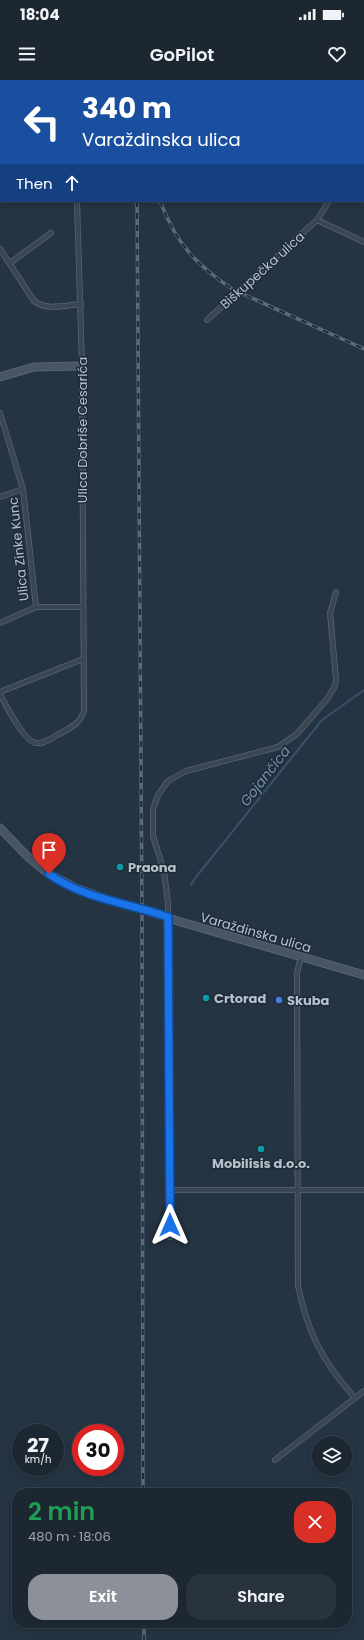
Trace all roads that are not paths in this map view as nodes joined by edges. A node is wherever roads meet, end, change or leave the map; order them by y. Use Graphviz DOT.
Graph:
graph roads {
  1 [pos="77,202"];
  2 [pos="328,202"];
  3 [pos="317,220"];
  4 [pos="51,233"];
  5 [pos="364,242"];
  6 [pos="0,249"];
  7 [pos="10,263"];
  8 [pos="81,304"];
  9 [pos="207,320"];
  10 [pos="82,366"];
  11 [pos="0,377"];
  12 [pos="0,412"];
  13 [pos="23,489"];
  14 [pos="0,497"];
  15 [pos="336,592"];
  16 [pos="36,607"];
  17 [pos="83,607"];
  18 [pos="0,623"];
  19 [pos="83,659"];
  20 [pos="0,693"];
  21 [pos="0,828"];
  22 [pos="168,917"];
  23 [pos="301,957"];
  24 [pos="364,975"];
  25 [pos="169,1190"];
  26 [pos="298,1190"];
  27 [pos="364,1190"];
  28 [pos="170,1237"];
  29 [pos="364,1391"];
  30 [pos="355,1398"];
  31 [pos="275,1460"];
  1 -- 8 [label="street, Ulica Dobriše Cesarića"];
  2 -- 3 [label="street, Biškupečka ulica"];
  3 -- 5 [label="street"];
  3 -- 9 [label="street, Biškupečka ulica"];
  4 -- 7 [label="street"];
  6 -- 7 [label="street"];
  7 -- 8 [label="street"];
  8 -- 10 [label="street, Ulica Dobriše Cesarića"];
  10 -- 11 [label="main road"];
  10 -- 17 [label="street, Ulica Dobriše Cesarića"];
  12 -- 13 [label="street, Ulica Zinke Kunc"];
  13 -- 14 [label="street, Ulica Zinke Kunc"];
  13 -- 16 [label="street, Ulica Zinke Kunc"];
  15 -- 22 [label="street"];
  16 -- 17 [label="street, Ulica Zinke Kunc"];
  16 -- 18 [label="street, Ulica Zinke Kunc"];
  17 -- 19 [label="street, Ulica Dobriše Cesarića"];
  19 -- 20 [label="street, Ulica Dobriše Cesarića"];
  19 -- 20 [label="street, Ulica Dobriše Cesarića"];
  21 -- 22 [label="main road, Varaždinska ulica"];
  22 -- 23 [label="main road, Varaždinska ulica"];
  22 -- 25 [label="street"];
  23 -- 24 [label="main road, Varaždinska ulica"];
  23 -- 26 [label="street"];
  25 -- 26 [label="street"];
  25 -- 28 [label="street"];
  26 -- 27 [label="street"];
  26 -- 30 [label="street"];
  29 -- 30 [label="street"];
  30 -- 31 [label="street"];
}
